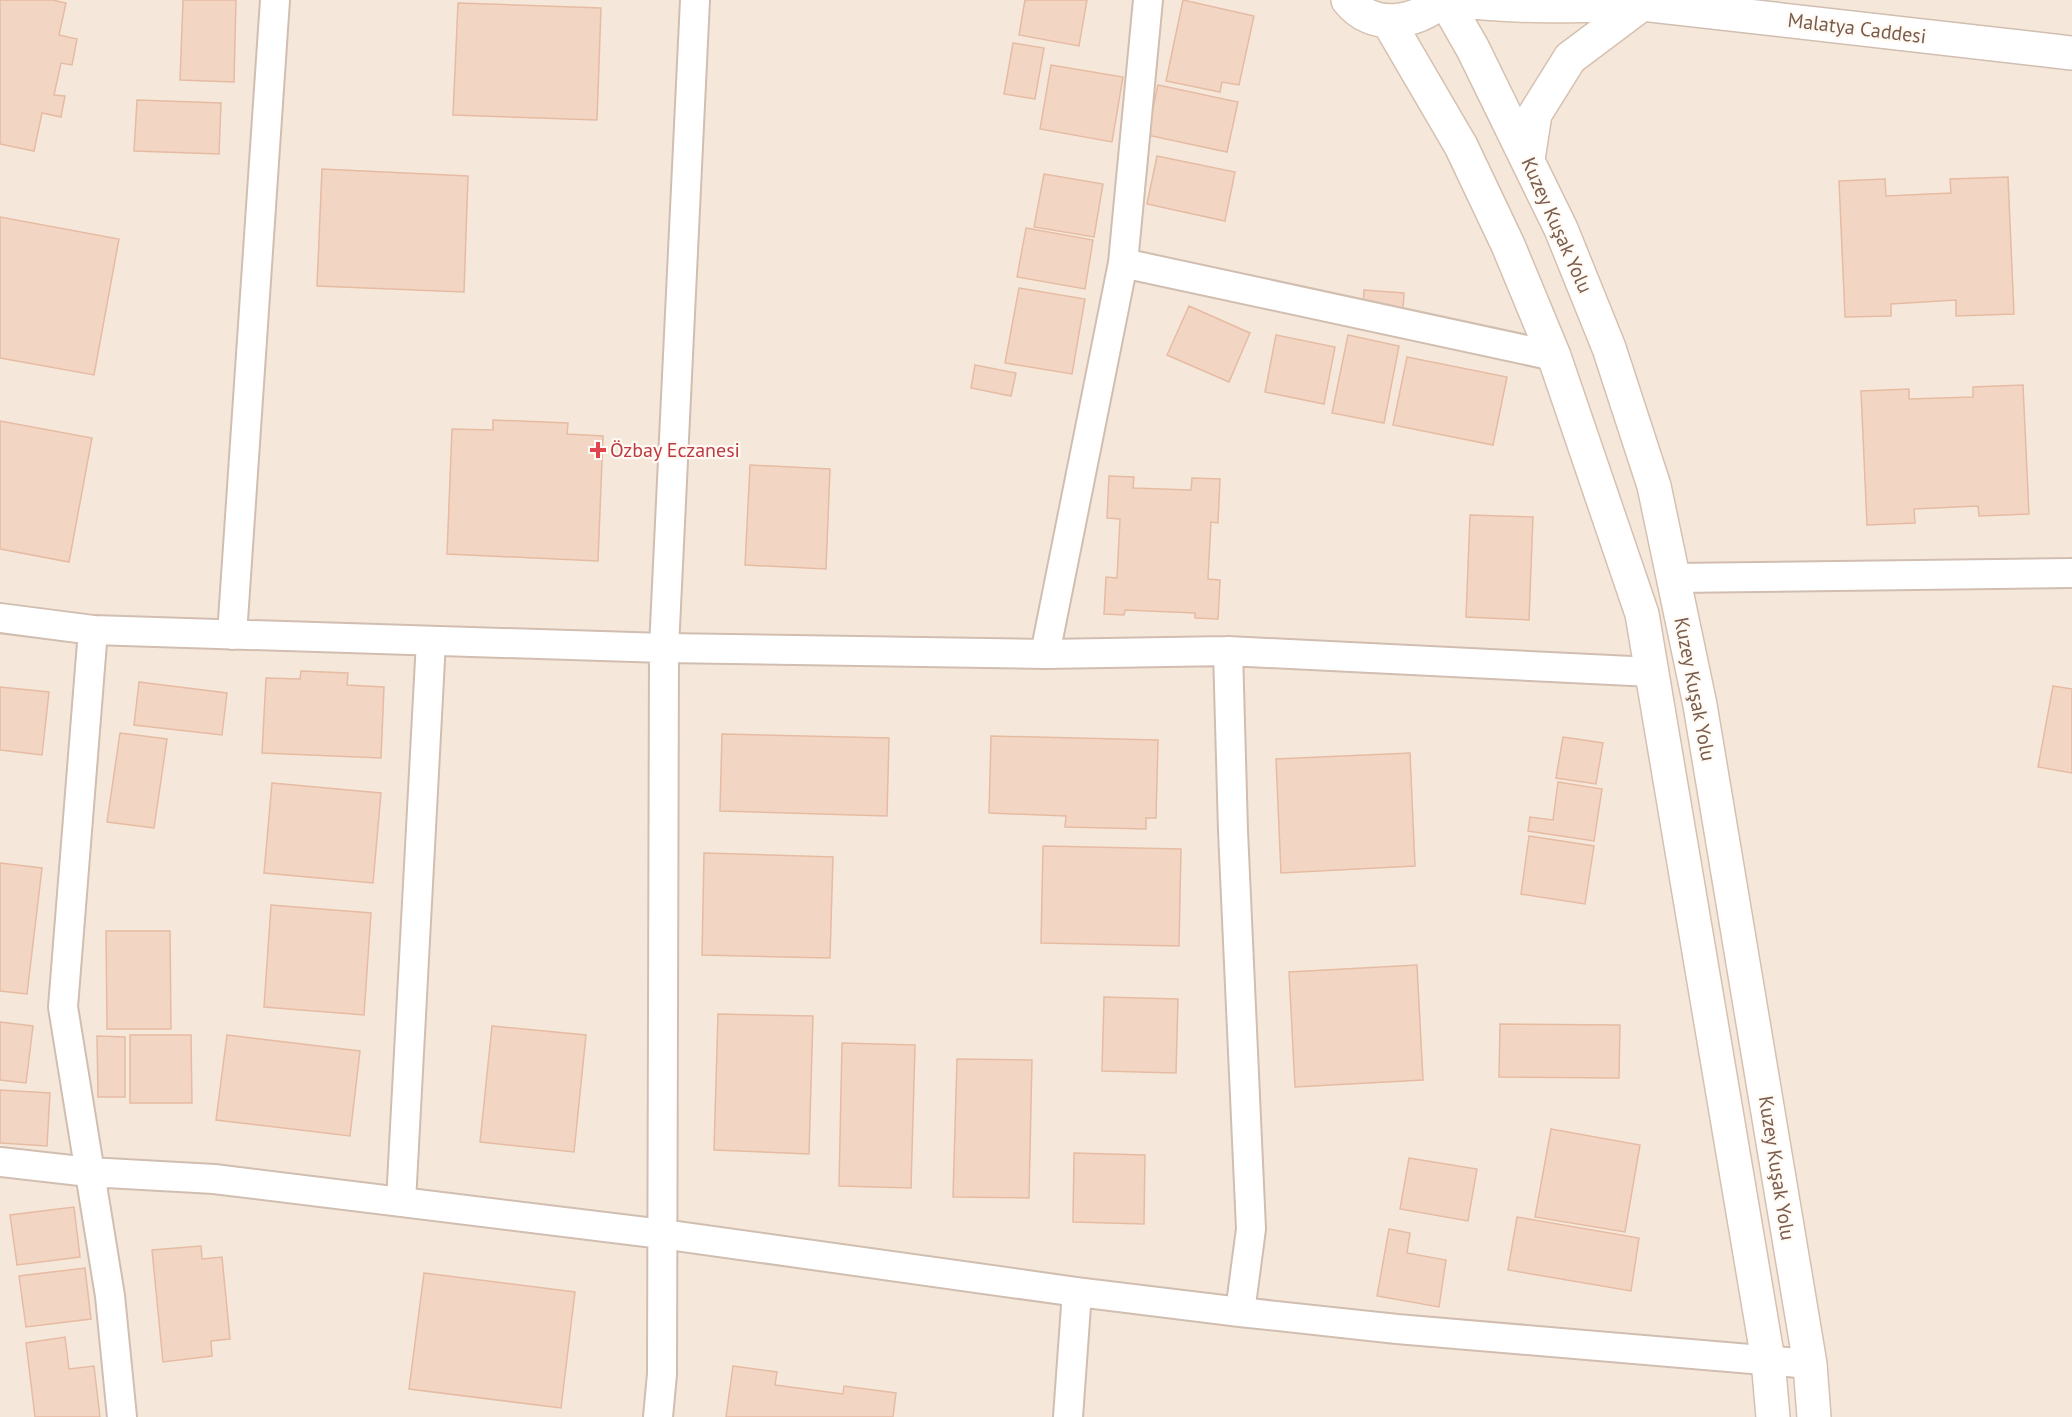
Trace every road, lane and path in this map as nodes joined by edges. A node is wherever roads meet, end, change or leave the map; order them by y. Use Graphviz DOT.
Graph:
graph roads {
  1 [pos="275,0"];
  2 [pos="695,0"];
  3 [pos="1148,0"];
  4 [pos="1348,0"];
  5 [pos="1444,0"];
  6 [pos="1452,0"];
  7 [pos="1639,1"];
  8 [pos="1388,21"];
  9 [pos="2072,53"];
  10 [pos="1528,159"];
  11 [pos="1123,263"];
  12 [pos="1554,356"];
  13 [pos="2072,573"];
  14 [pos="1674,578"];
  15 [pos="0,618"];
  16 [pos="93,630"];
  17 [pos="232,635"];
  18 [pos="431,641"];
  19 [pos="664,648"];
  20 [pos="1228,651"];
  21 [pos="1045,654"];
  22 [pos="1652,672"];
  23 [pos="0,1162"];
  24 [pos="89,1172"];
  25 [pos="401,1202"];
  26 [pos="662,1234"];
  27 [pos="1077,1292"];
  28 [pos="1240,1312"];
  29 [pos="1768,1360"];
  30 [pos="1810,1364"];
  31 [pos="122,1417"];
  32 [pos="658,1417"];
  33 [pos="1068,1417"];
  34 [pos="1773,1417"];
  35 [pos="1814,1417"];
  1 -- 17 [label="street"];
  2 -- 19 [label="street"];
  3 -- 11 [label="street"];
  4 -- 8 [label="main road"];
  5 -- 8 [label="main road"];
  5 -- 10 [label="main road, Kuzey Kuşak Yolu"];
  6 -- 7 [label="main road, Malatya Caddesi"];
  7 -- 9 [label="main road, Malatya Caddesi"];
  7 -- 10 [label="main road"];
  8 -- 12 [label="main road, Kuzey Kuşak Yolu"];
  10 -- 14 [label="main road, Kuzey Kuşak Yolu"];
  11 -- 12 [label="street"];
  11 -- 21 [label="street"];
  12 -- 22 [label="main road, Kuzey Kuşak Yolu"];
  13 -- 14 [label="street"];
  14 -- 30 [label="main road, Kuzey Kuşak Yolu"];
  15 -- 16 [label="street"];
  16 -- 17 [label="street"];
  16 -- 24 [label="street"];
  17 -- 18 [label="street"];
  18 -- 19 [label="street"];
  18 -- 25 [label="street"];
  19 -- 21 [label="street"];
  19 -- 26 [label="street"];
  20 -- 21 [label="street"];
  20 -- 22 [label="street"];
  20 -- 28 [label="street"];
  22 -- 29 [label="main road, Kuzey Kuşak Yolu"];
  23 -- 24 [label="street"];
  24 -- 25 [label="street"];
  24 -- 31 [label="street"];
  25 -- 26 [label="street"];
  26 -- 27 [label="street"];
  26 -- 32 [label="street"];
  27 -- 28 [label="street"];
  27 -- 33 [label="street"];
  28 -- 29 [label="street"];
  29 -- 30 [label="street"];
  29 -- 34 [label="main road, Kuzey Kuşak Yolu"];
  30 -- 35 [label="main road, Kuzey Kuşak Yolu"];
}
